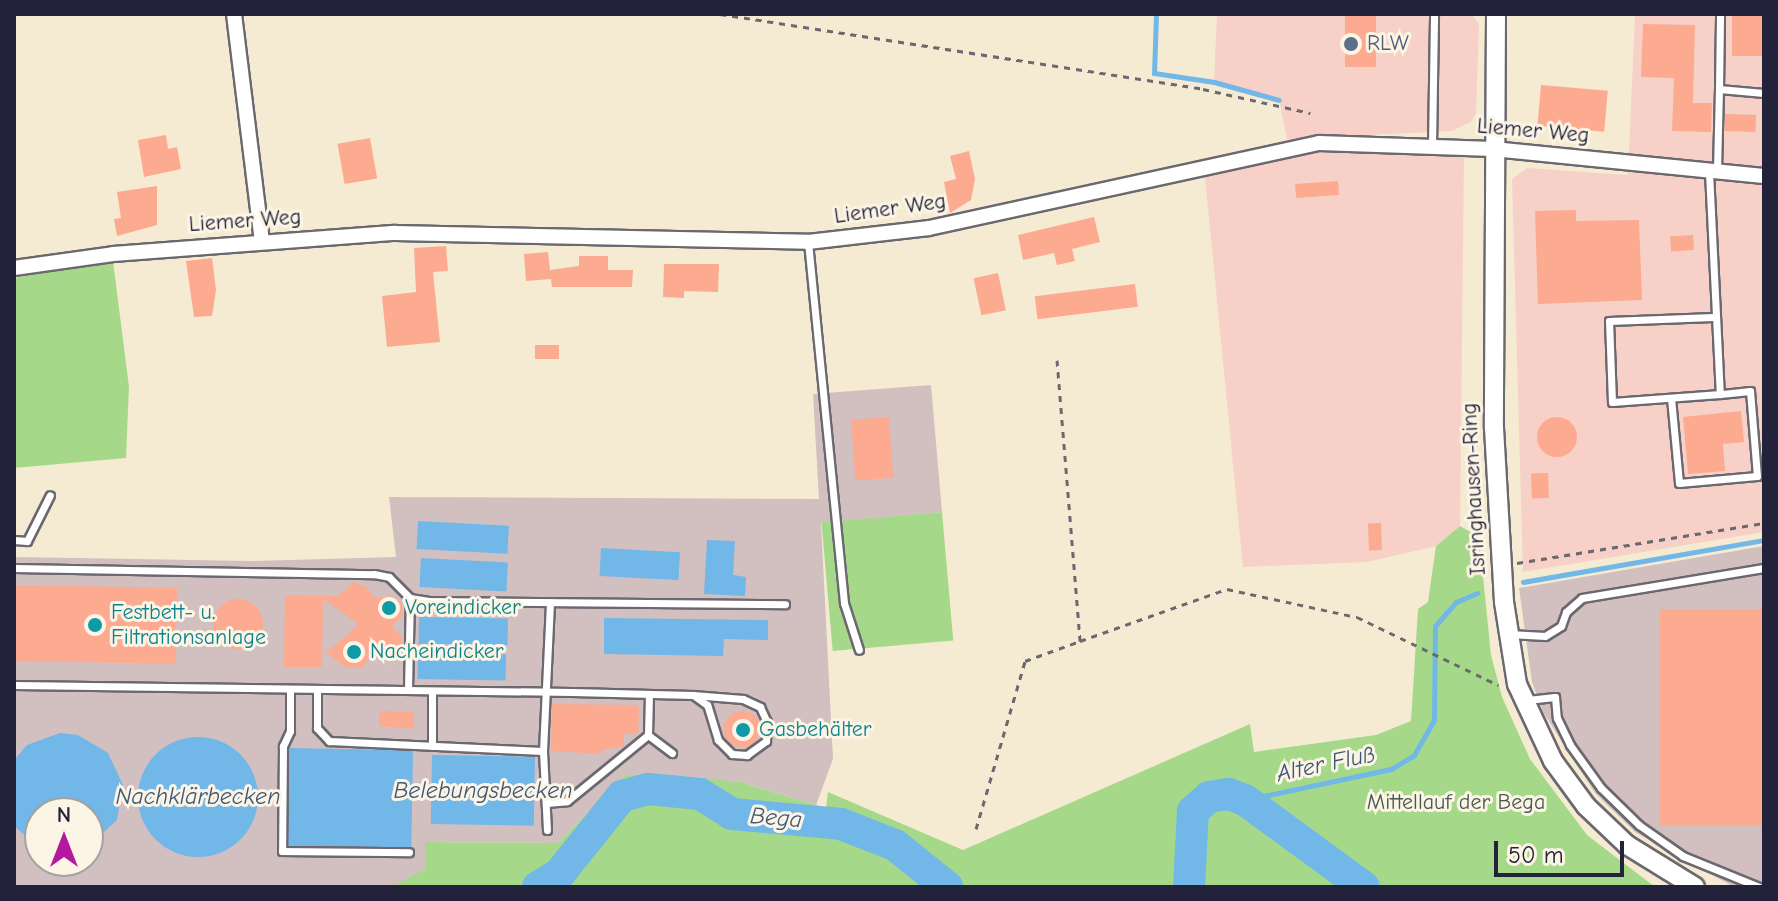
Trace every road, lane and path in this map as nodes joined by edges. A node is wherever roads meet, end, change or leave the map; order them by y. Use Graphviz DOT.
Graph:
graph roads {
  1 [pos="234,14"];
  2 [pos="720,14"];
  3 [pos="1434,14"];
  4 [pos="1496,14"];
  5 [pos="1720,14"];
  6 [pos="1719,89"];
  7 [pos="1764,93"];
  8 [pos="1310,113"];
  9 [pos="1432,146"];
  10 [pos="1493,149"];
  11 [pos="1713,172"];
  12 [pos="1764,176"];
  13 [pos="262,241"];
  14 [pos="808,242"];
  15 [pos="14,268"];
  16 [pos="1713,317"];
  17 [pos="1057,360"];
  18 [pos="1720,394"];
  19 [pos="1671,398"];
  20 [pos="50,495"];
  21 [pos="1764,523"];
  22 [pos="14,540"];
  23 [pos="1502,564"];
  24 [pos="14,568"];
  25 [pos="1764,568"];
  26 [pos="410,598"];
  27 [pos="550,602"];
  28 [pos="785,604"];
  29 [pos="1507,634"];
  30 [pos="1080,641"];
  31 [pos="859,650"];
  32 [pos="14,685"];
  33 [pos="290,689"];
  34 [pos="317,689"];
  35 [pos="408,690"];
  36 [pos="432,691"];
  37 [pos="544,693"];
  38 [pos="1521,693"];
  39 [pos="649,694"];
  40 [pos="693,695"];
  41 [pos="648,735"];
  42 [pos="432,746"];
  43 [pos="543,751"];
  44 [pos="672,753"];
  45 [pos="546,803"];
  46 [pos="976,829"];
  47 [pos="547,830"];
  48 [pos="409,852"];
  49 [pos="1695,887"];
  50 [pos="1759,887"];
  1 -- 13 [label="street"];
  2 -- 8 [label="path"];
  3 -- 9 [label="lane"];
  4 -- 10 [label="street, Isringhausen-Ring"];
  5 -- 6 [label="lane"];
  6 -- 7 [label="lane"];
  6 -- 11 [label="lane"];
  9 -- 10 [label="street, Liemer Weg"];
  9 -- 14 [label="street, Liemer Weg"];
  10 -- 11 [label="street, Liemer Weg"];
  10 -- 23 [label="street, Isringhausen-Ring"];
  11 -- 12 [label="street, Liemer Weg"];
  11 -- 16 [label="lane"];
  13 -- 14 [label="street, Liemer Weg"];
  13 -- 15 [label="street, Liemer Weg"];
  14 -- 31 [label="lane"];
  16 -- 18 [label="lane"];
  16 -- 19 [label="lane"];
  17 -- 30 [label="path"];
  18 -- 19 [label="lane"];
  18 -- 19 [label="lane"];
  20 -- 22 [label="lane"];
  21 -- 23 [label="path"];
  23 -- 29 [label="street, Isringhausen-Ring"];
  24 -- 26 [label="lane"];
  25 -- 29 [label="lane"];
  26 -- 27 [label="lane"];
  26 -- 35 [label="lane"];
  27 -- 28 [label="lane"];
  27 -- 37 [label="lane"];
  29 -- 38 [label="street, Isringhausen-Ring"];
  30 -- 38 [label="path"];
  30 -- 46 [label="path"];
  32 -- 33 [label="lane"];
  33 -- 34 [label="lane"];
  33 -- 48 [label="lane"];
  34 -- 35 [label="lane"];
  34 -- 42 [label="lane"];
  35 -- 36 [label="lane"];
  36 -- 37 [label="lane"];
  36 -- 42 [label="lane"];
  37 -- 39 [label="lane"];
  37 -- 43 [label="lane"];
  38 -- 49 [label="street, Isringhausen-Ring"];
  38 -- 50 [label="lane"];
  39 -- 40 [label="lane"];
  39 -- 41 [label="lane"];
  40 -- 40 [label="lane"];
  41 -- 44 [label="lane"];
  41 -- 45 [label="lane"];
  42 -- 43 [label="lane"];
  43 -- 45 [label="lane"];
  45 -- 47 [label="lane"];
}
